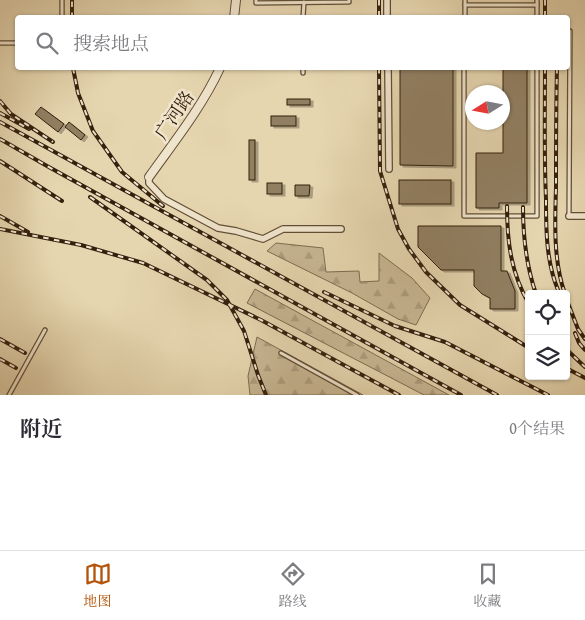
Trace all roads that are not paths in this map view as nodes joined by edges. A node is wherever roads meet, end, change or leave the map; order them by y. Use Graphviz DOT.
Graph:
graph roads {
  1 [pos="62,0"];
  2 [pos="236,0"];
  3 [pos="256,0"];
  4 [pos="349,0"];
  5 [pos="387,0"];
  6 [pos="465,0"];
  7 [pos="537,0"];
  8 [pos="304,2"];
  9 [pos="465,5"];
  10 [pos="537,5"];
  11 [pos="62,15"];
  12 [pos="234,15"];
  13 [pos="303,15"];
  14 [pos="387,15"];
  15 [pos="465,15"];
  16 [pos="537,15"];
  17 [pos="15,42"];
  18 [pos="0,43"];
  19 [pos="219,70"];
  20 [pos="388,70"];
  21 [pos="464,70"];
  22 [pos="537,70"];
  23 [pos="570,70"];
  24 [pos="389,168"];
  25 [pos="149,177"];
  26 [pos="569,216"];
  27 [pos="585,216"];
  28 [pos="341,229"];
  29 [pos="45,330"];
  30 [pos="281,353"];
  31 [pos="9,395"];
  32 [pos="357,395"];
  1 -- 11 [label="lane"];
  2 -- 12 [label="street"];
  3 -- 8 [label="lane"];
  4 -- 8 [label="lane"];
  5 -- 14 [label="street"];
  6 -- 9 [label="lane"];
  7 -- 10 [label="lane"];
  8 -- 13 [label="lane"];
  9 -- 10 [label="lane"];
  9 -- 15 [label="lane"];
  10 -- 16 [label="lane"];
  17 -- 18 [label="lane"];
  19 -- 25 [label="street, 广河路"];
  20 -- 24 [label="street"];
  21 -- 22 [label="lane"];
  23 -- 26 [label="lane"];
  25 -- 28 [label="street"];
  26 -- 27 [label="street"];
  29 -- 31 [label="lane"];
  30 -- 32 [label="lane"];
}
